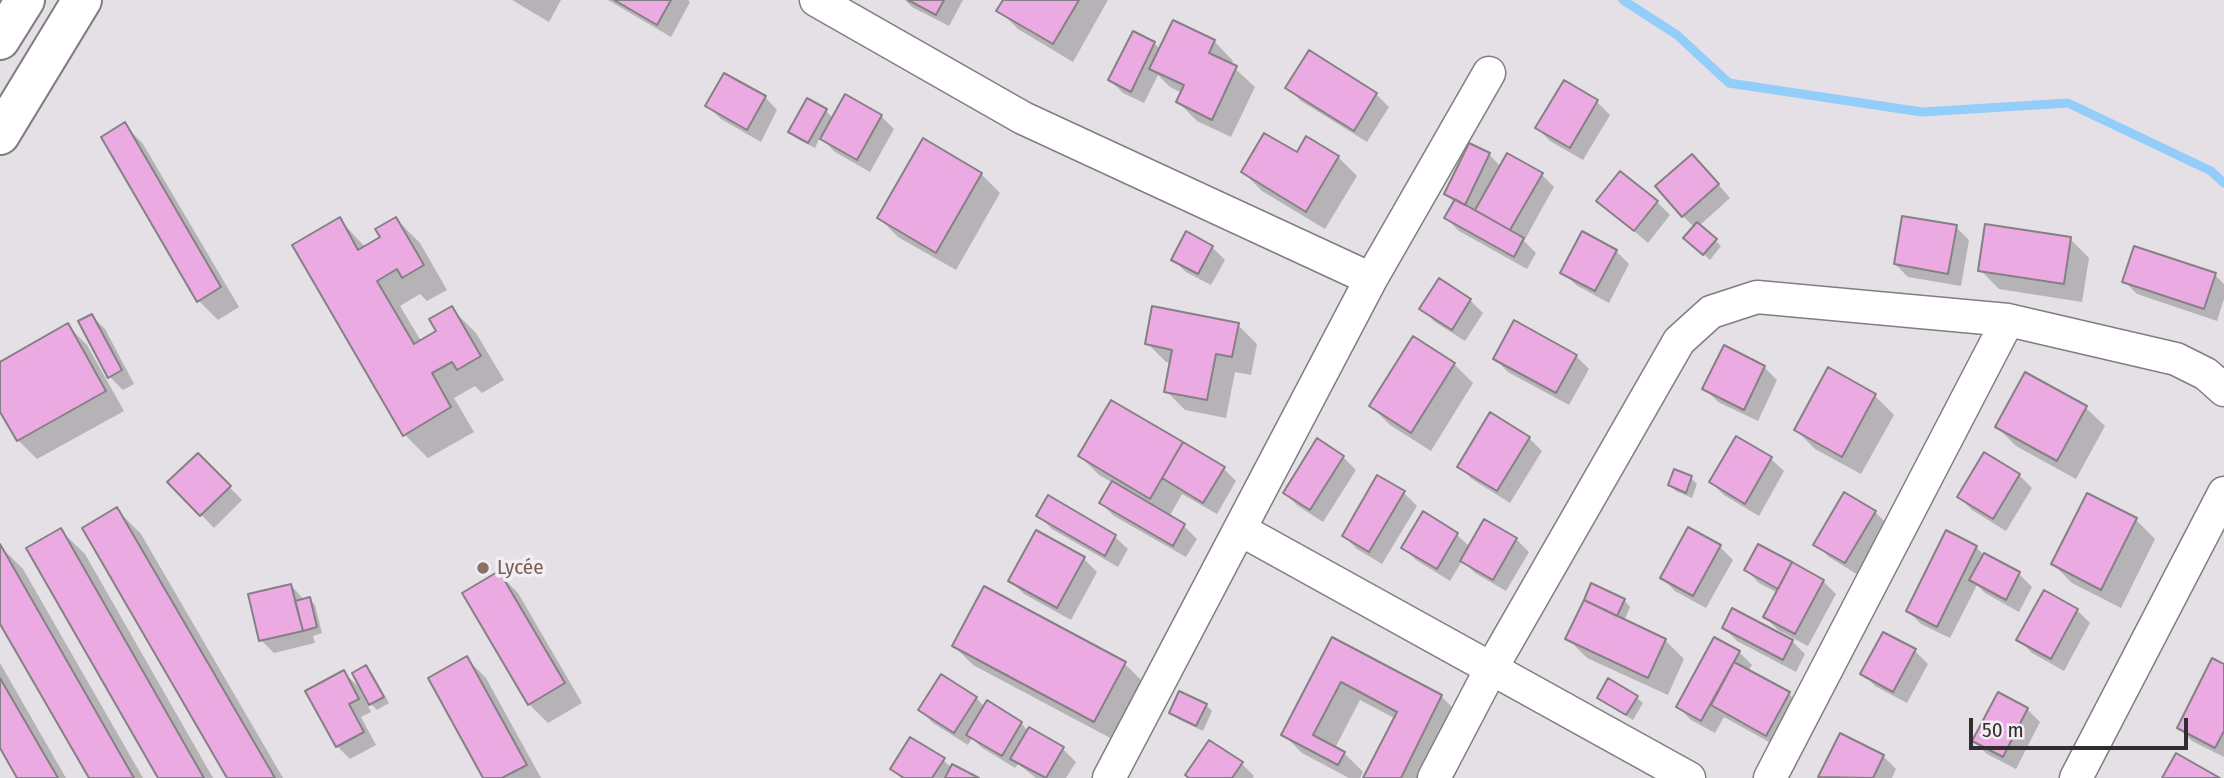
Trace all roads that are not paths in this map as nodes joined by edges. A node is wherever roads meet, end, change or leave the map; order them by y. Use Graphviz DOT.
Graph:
graph roads {
  1 [pos="25,0"];
  2 [pos="82,0"];
  3 [pos="816,0"];
  4 [pos="0,40"];
  5 [pos="1489,73"];
  6 [pos="1,132"];
  7 [pos="1371,279"];
  8 [pos="2008,320"];
  9 [pos="2224,390"];
  10 [pos="2224,493"];
  11 [pos="1241,530"];
  12 [pos="1491,669"];
  13 [pos="1110,778"];
  14 [pos="1434,778"];
  15 [pos="1689,778"];
  16 [pos="1770,778"];
  17 [pos="2076,778"];
  1 -- 4 [label="street"];
  2 -- 6 [label="street"];
  3 -- 7 [label="street"];
  5 -- 7 [label="street"];
  7 -- 11 [label="street"];
  8 -- 9 [label="street"];
  8 -- 12 [label="street"];
  8 -- 16 [label="street"];
  10 -- 17 [label="street"];
  11 -- 12 [label="street"];
  11 -- 13 [label="street"];
  12 -- 14 [label="street"];
  12 -- 15 [label="street"];
}
